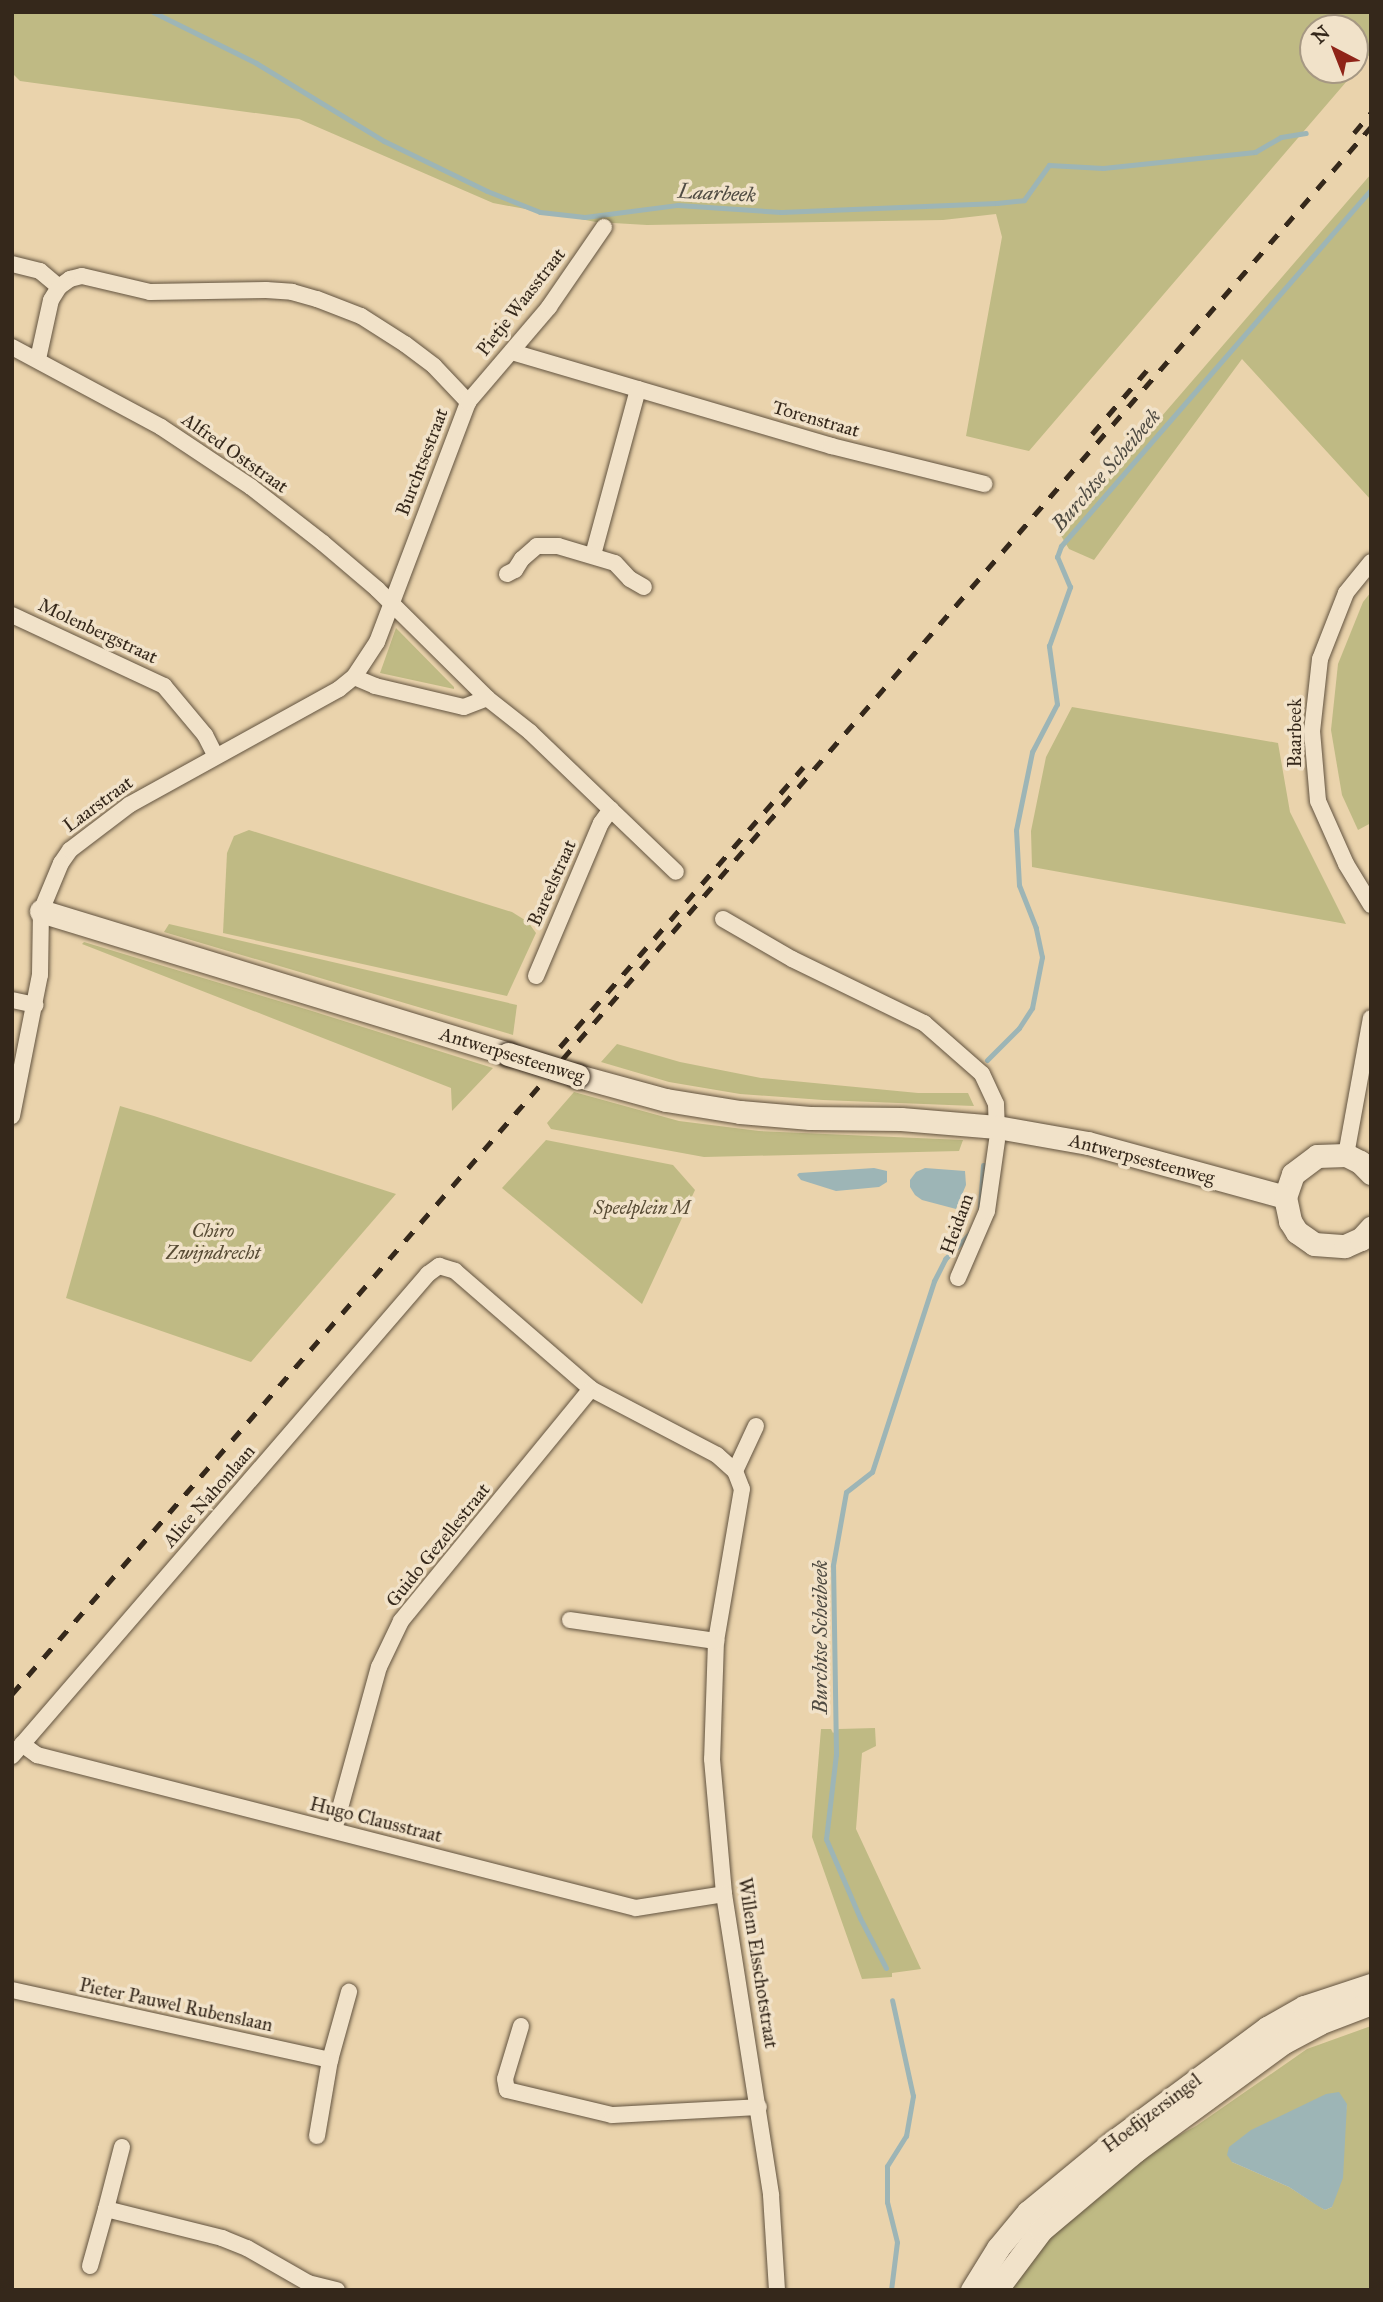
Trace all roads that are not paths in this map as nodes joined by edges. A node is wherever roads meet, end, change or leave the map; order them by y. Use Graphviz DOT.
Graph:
graph roads {
  1 [pos="604,227"];
  2 [pos="12,264"];
  3 [pos="60,287"];
  4 [pos="12,347"];
  5 [pos="512,352"];
  6 [pos="38,359"];
  7 [pos="638,389"];
  8 [pos="468,402"];
  9 [pos="984,484"];
  10 [pos="593,555"];
  11 [pos="1371,562"];
  12 [pos="507,574"];
  13 [pos="644,587"];
  14 [pos="391,603"];
  15 [pos="12,615"];
  16 [pos="354,677"];
  17 [pos="487,698"];
  18 [pos="215,755"];
  19 [pos="611,808"];
  20 [pos="676,872"];
  21 [pos="1371,905"];
  22 [pos="41,911"];
  23 [pos="723,919"];
  24 [pos="536,976"];
  25 [pos="12,1000"];
  26 [pos="34,1005"];
  27 [pos="1371,1018"];
  28 [pos="12,1116"];
  29 [pos="997,1134"];
  30 [pos="1346,1155"];
  31 [pos="1371,1173"];
  32 [pos="1285,1197"];
  33 [pos="1371,1228"];
  34 [pos="958,1278"];
  35 [pos="591,1389"];
  36 [pos="756,1426"];
  37 [pos="734,1471"];
  38 [pos="570,1620"];
  39 [pos="716,1641"];
  40 [pos="17,1750"];
  41 [pos="334,1830"];
  42 [pos="724,1894"];
  43 [pos="1371,1985"];
  44 [pos="12,1990"];
  45 [pos="349,1992"];
  46 [pos="1371,2003"];
  47 [pos="522,2026"];
  48 [pos="331,2060"];
  49 [pos="759,2107"];
  50 [pos="317,2136"];
  51 [pos="122,2147"];
  52 [pos="106,2209"];
  53 [pos="90,2266"];
  54 [pos="337,2290"];
  55 [pos="777,2290"];
  56 [pos="972,2290"];
  57 [pos="996,2290"];
  1 -- 5 [label="street, Pietje Waasstraat"];
  2 -- 3 [label="street"];
  3 -- 6 [label="street"];
  3 -- 8 [label="street, Burchtsestraat"];
  4 -- 6 [label="street, Alfred Oststraat"];
  5 -- 7 [label="street, Torenstraat"];
  5 -- 8 [label="street, Pietje Waasstraat"];
  6 -- 14 [label="street, Alfred Oststraat"];
  7 -- 9 [label="street, Torenstraat"];
  7 -- 10 [label="street"];
  8 -- 14 [label="street, Burchtsestraat"];
  10 -- 12 [label="street"];
  10 -- 13 [label="street"];
  11 -- 21 [label="street, Baarbeek"];
  14 -- 16 [label="street, Laarstraat"];
  14 -- 17 [label="street"];
  15 -- 18 [label="street, Molenbergstraat"];
  16 -- 17 [label="street"];
  16 -- 18 [label="street, Laarstraat"];
  17 -- 19 [label="street"];
  18 -- 22 [label="street, Laarstraat"];
  19 -- 20 [label="street"];
  19 -- 24 [label="street, Bareelstraat"];
  22 -- 26 [label="street, Laarstraat"];
  22 -- 29 [label="street, Antwerpsesteenweg, bridge"];
  23 -- 29 [label="street"];
  25 -- 26 [label="street"];
  26 -- 28 [label="street, Laarstraat"];
  27 -- 30 [label="street"];
  29 -- 32 [label="street, Antwerpsesteenweg"];
  29 -- 34 [label="street, Heidam"];
  30 -- 31 [label="street"];
  30 -- 32 [label="street"];
  32 -- 33 [label="street"];
  35 -- 37 [label="street"];
  35 -- 40 [label="street, Alice Nahonlaan"];
  35 -- 41 [label="street, Guido Gezellestraat"];
  36 -- 37 [label="street"];
  37 -- 39 [label="street, Willem Elsschotstraat"];
  38 -- 39 [label="street"];
  39 -- 42 [label="street, Willem Elsschotstraat"];
  40 -- 41 [label="street, Hugo Clausstraat"];
  41 -- 42 [label="street, Hugo Clausstraat"];
  42 -- 49 [label="street, Willem Elsschotstraat"];
  43 -- 56 [label="street, Hoefijzersingel"];
  44 -- 48 [label="street, Pieter Pauwel Rubenslaan"];
  45 -- 48 [label="street"];
  46 -- 57 [label="street, Hoefijzersingel"];
  47 -- 49 [label="street"];
  48 -- 50 [label="street"];
  49 -- 55 [label="street, Willem Elsschotstraat"];
  51 -- 52 [label="street"];
  52 -- 53 [label="street"];
  52 -- 54 [label="street"];
}
